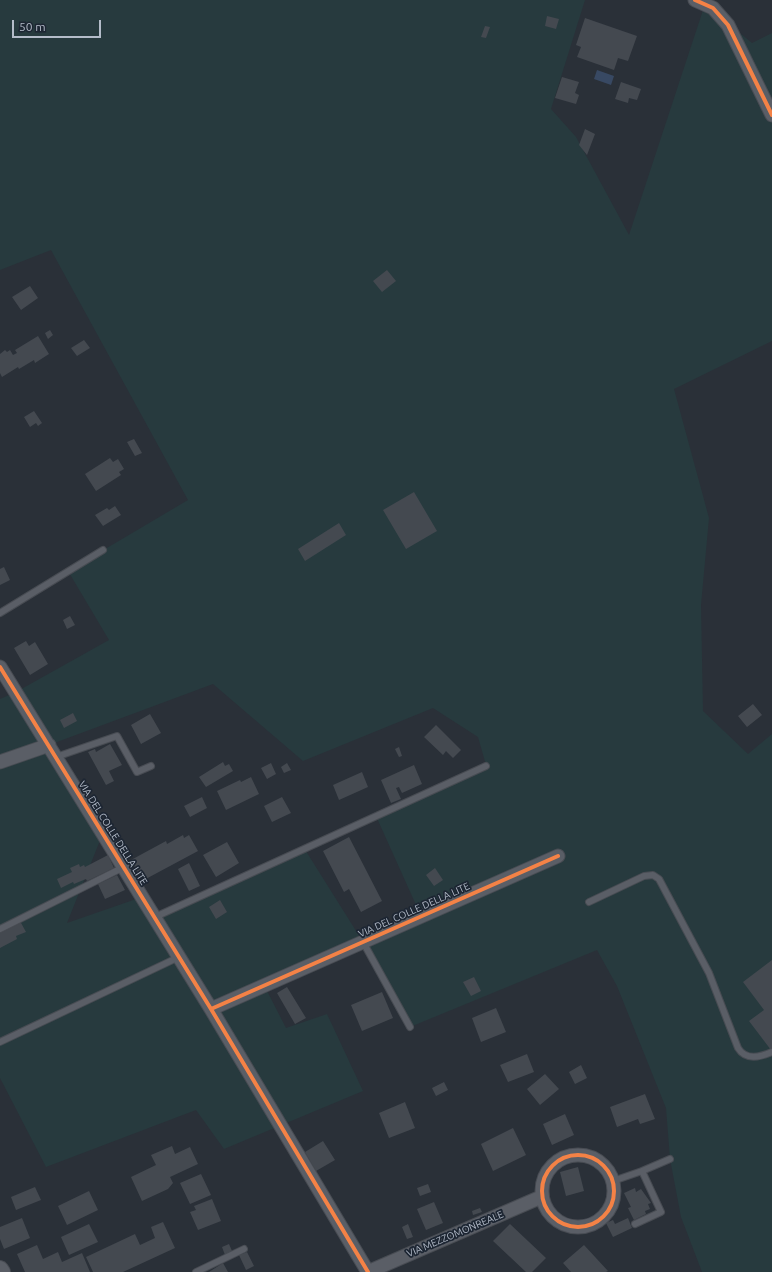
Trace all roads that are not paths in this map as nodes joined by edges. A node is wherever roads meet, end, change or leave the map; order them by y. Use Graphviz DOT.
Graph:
graph roads {
  1 [pos="695,0"];
  2 [pos="772,115"];
  3 [pos="103,550"];
  4 [pos="0,613"];
  5 [pos="0,667"];
  6 [pos="48,744"];
  7 [pos="56,757"];
  8 [pos="0,762"];
  9 [pos="151,766"];
  10 [pos="486,766"];
  11 [pos="558,856"];
  12 [pos="124,867"];
  13 [pos="589,902"];
  14 [pos="155,917"];
  15 [pos="0,928"];
  16 [pos="363,942"];
  17 [pos="179,957"];
  18 [pos="211,1009"];
  19 [pos="410,1027"];
  20 [pos="0,1042"];
  21 [pos="772,1052"];
  22 [pos="670,1159"];
  23 [pos="642,1171"];
  24 [pos="613,1181"];
  25 [pos="542,1197"];
  26 [pos="635,1224"];
  27 [pos="244,1249"];
  28 [pos="0,1269"];
  29 [pos="2,1272"];
  30 [pos="196,1272"];
  31 [pos="368,1272"];
  1 -- 2 [label="street"];
  3 -- 4 [label="lane"];
  5 -- 6 [label="street, VIA DEL COLLE DELLA LITE"];
  6 -- 7 [label="street, VIA DEL COLLE DELLA LITE"];
  6 -- 8 [label="street"];
  7 -- 9 [label="lane"];
  7 -- 12 [label="street, VIA DEL COLLE DELLA LITE"];
  10 -- 14 [label="lane"];
  11 -- 16 [label="street, VIA DEL COLLE DELLA LITE"];
  12 -- 14 [label="street, VIA DEL COLLE DELLA LITE"];
  12 -- 15 [label="lane"];
  13 -- 21 [label="lane"];
  14 -- 17 [label="street, VIA DEL COLLE DELLA LITE"];
  16 -- 18 [label="street, VIA DEL COLLE DELLA LITE"];
  16 -- 19 [label="lane"];
  17 -- 18 [label="street, VIA DEL COLLE DELLA LITE"];
  17 -- 20 [label="lane"];
  18 -- 31 [label="street, VIA DEL COLLE DELLA LITE"];
  22 -- 23 [label="lane"];
  23 -- 24 [label="lane"];
  23 -- 26 [label="lane"];
  24 -- 25 [label="street"];
  24 -- 25 [label="street"];
  25 -- 31 [label="street, VIA MEZZOMONREALE"];
  27 -- 30 [label="lane"];
  28 -- 29 [label="street"];
}
